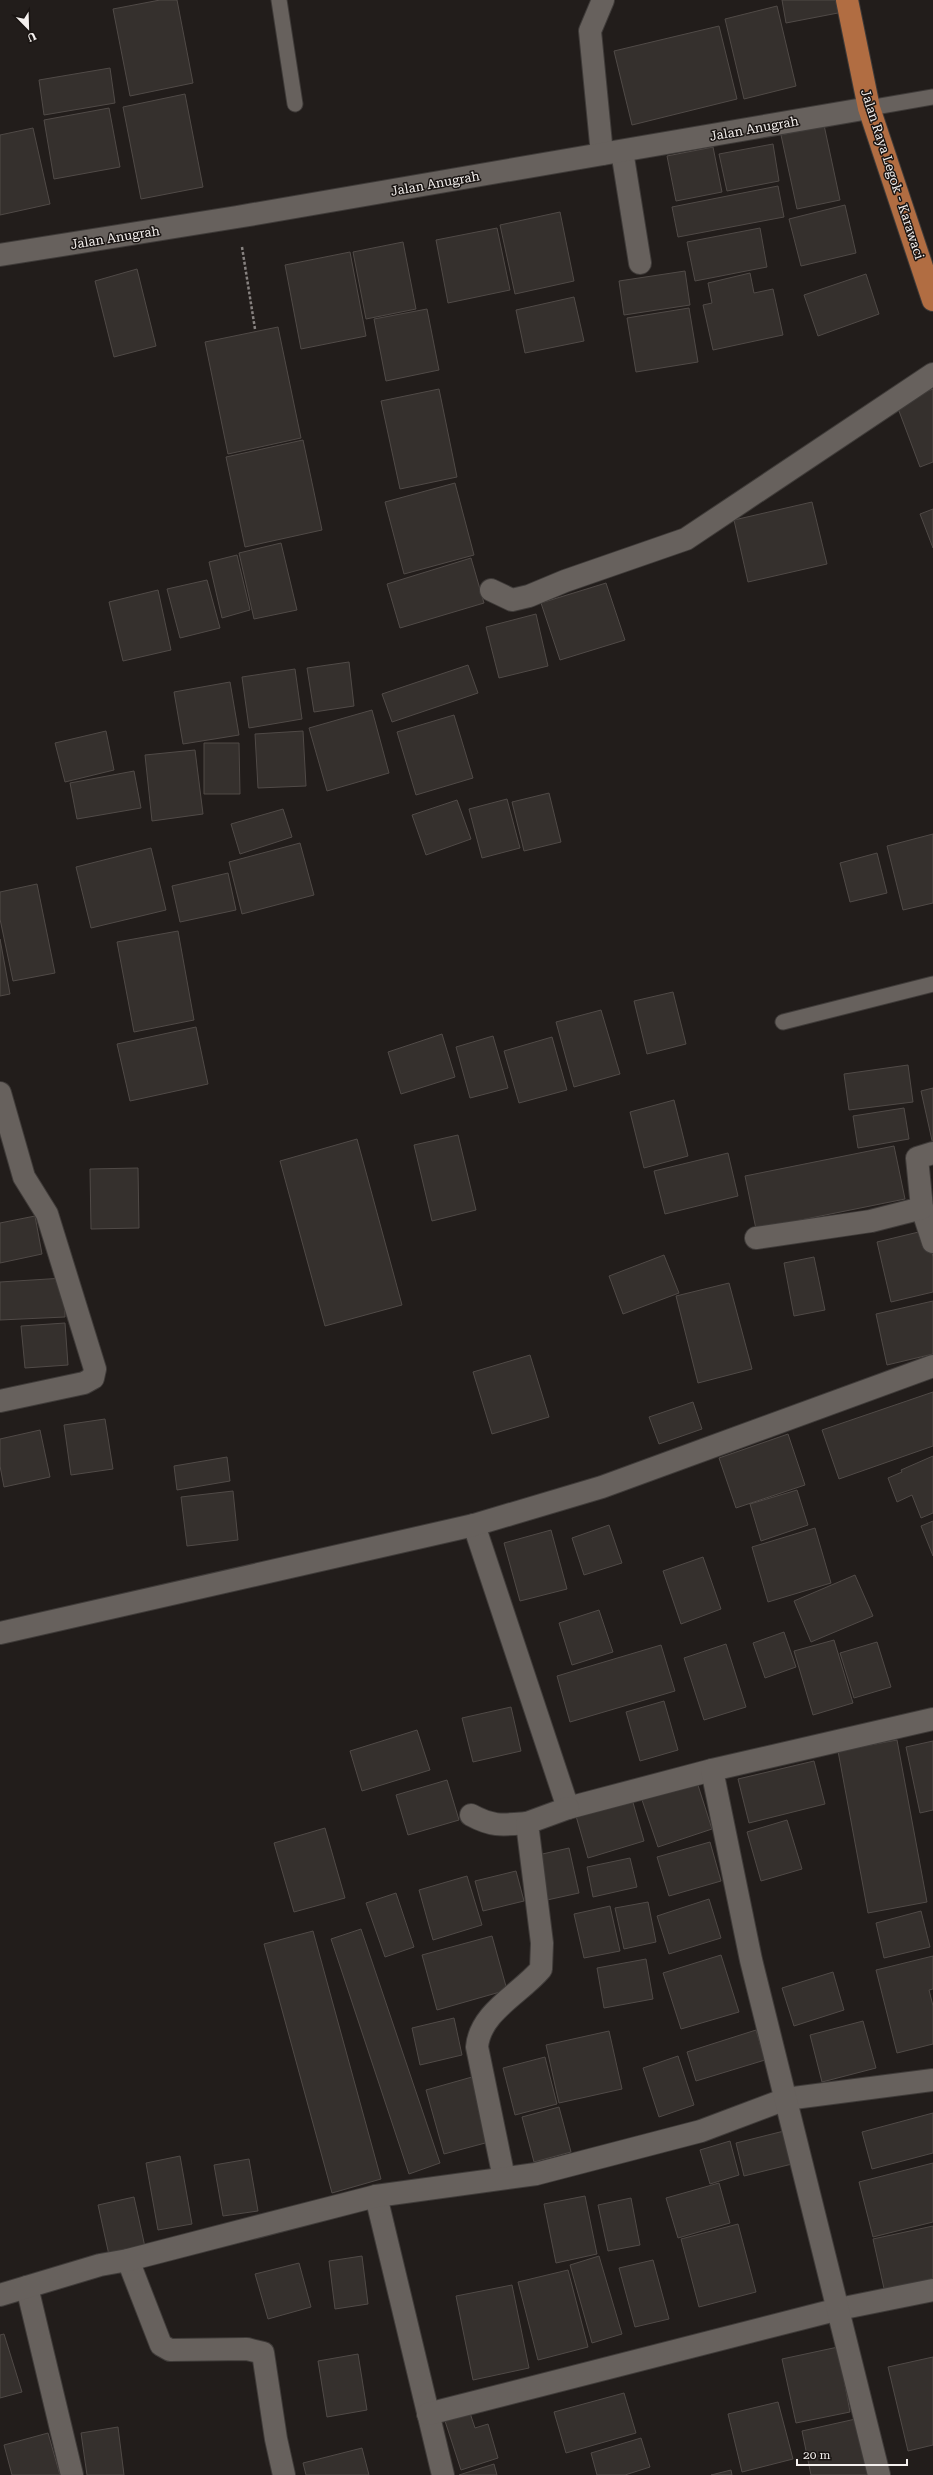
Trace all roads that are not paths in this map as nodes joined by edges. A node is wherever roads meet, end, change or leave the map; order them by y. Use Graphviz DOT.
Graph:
graph roads {
  1 [pos="279,0"];
  2 [pos="603,0"];
  3 [pos="847,0"];
  4 [pos="933,97"];
  5 [pos="295,104"];
  6 [pos="869,108"];
  7 [pos="612,153"];
  8 [pos="0,255"];
  9 [pos="640,263"];
  10 [pos="933,300"];
  11 [pos="933,374"];
  12 [pos="492,590"];
  13 [pos="933,984"];
  14 [pos="783,1022"];
  15 [pos="0,1093"];
  16 [pos="933,1153"];
  17 [pos="922,1208"];
  18 [pos="756,1238"];
  19 [pos="933,1242"];
  20 [pos="933,1366"];
  21 [pos="0,1401"];
  22 [pos="474,1525"];
  23 [pos="0,1634"];
  24 [pos="933,1719"];
  25 [pos="712,1770"];
  26 [pos="568,1808"];
  27 [pos="471,1815"];
  28 [pos="527,1823"];
  29 [pos="933,2080"];
  30 [pos="786,2099"];
  31 [pos="504,2178"];
  32 [pos="376,2196"];
  33 [pos="128,2260"];
  34 [pos="27,2287"];
  35 [pos="933,2290"];
  36 [pos="0,2295"];
  37 [pos="838,2309"];
  38 [pos="428,2414"];
  39 [pos="72,2475"];
  40 [pos="284,2475"];
  41 [pos="443,2475"];
  42 [pos="879,2475"];
  1 -- 5 [label="lane"];
  2 -- 7 [label="street"];
  3 -- 6 [label="main road, Jalan Raya Legok - Karawaci"];
  4 -- 6 [label="lane"];
  6 -- 7 [label="street, Jalan Anugrah"];
  6 -- 10 [label="main road, Jalan Raya Legok - Karawaci"];
  7 -- 8 [label="street, Jalan Anugrah"];
  7 -- 9 [label="street"];
  11 -- 12 [label="street"];
  13 -- 14 [label="lane"];
  15 -- 21 [label="street"];
  16 -- 17 [label="street"];
  17 -- 18 [label="street"];
  17 -- 19 [label="street"];
  20 -- 22 [label="street"];
  22 -- 23 [label="street"];
  22 -- 26 [label="street"];
  24 -- 25 [label="street"];
  25 -- 26 [label="street"];
  25 -- 30 [label="street"];
  26 -- 28 [label="street"];
  27 -- 28 [label="street"];
  28 -- 31 [label="street"];
  29 -- 30 [label="street"];
  30 -- 31 [label="street"];
  30 -- 37 [label="street"];
  31 -- 32 [label="street"];
  32 -- 33 [label="street"];
  32 -- 38 [label="street"];
  33 -- 34 [label="street"];
  33 -- 40 [label="street"];
  34 -- 36 [label="street"];
  34 -- 39 [label="street"];
  35 -- 37 [label="street"];
  37 -- 38 [label="street"];
  37 -- 42 [label="street"];
  38 -- 41 [label="street"];
}
